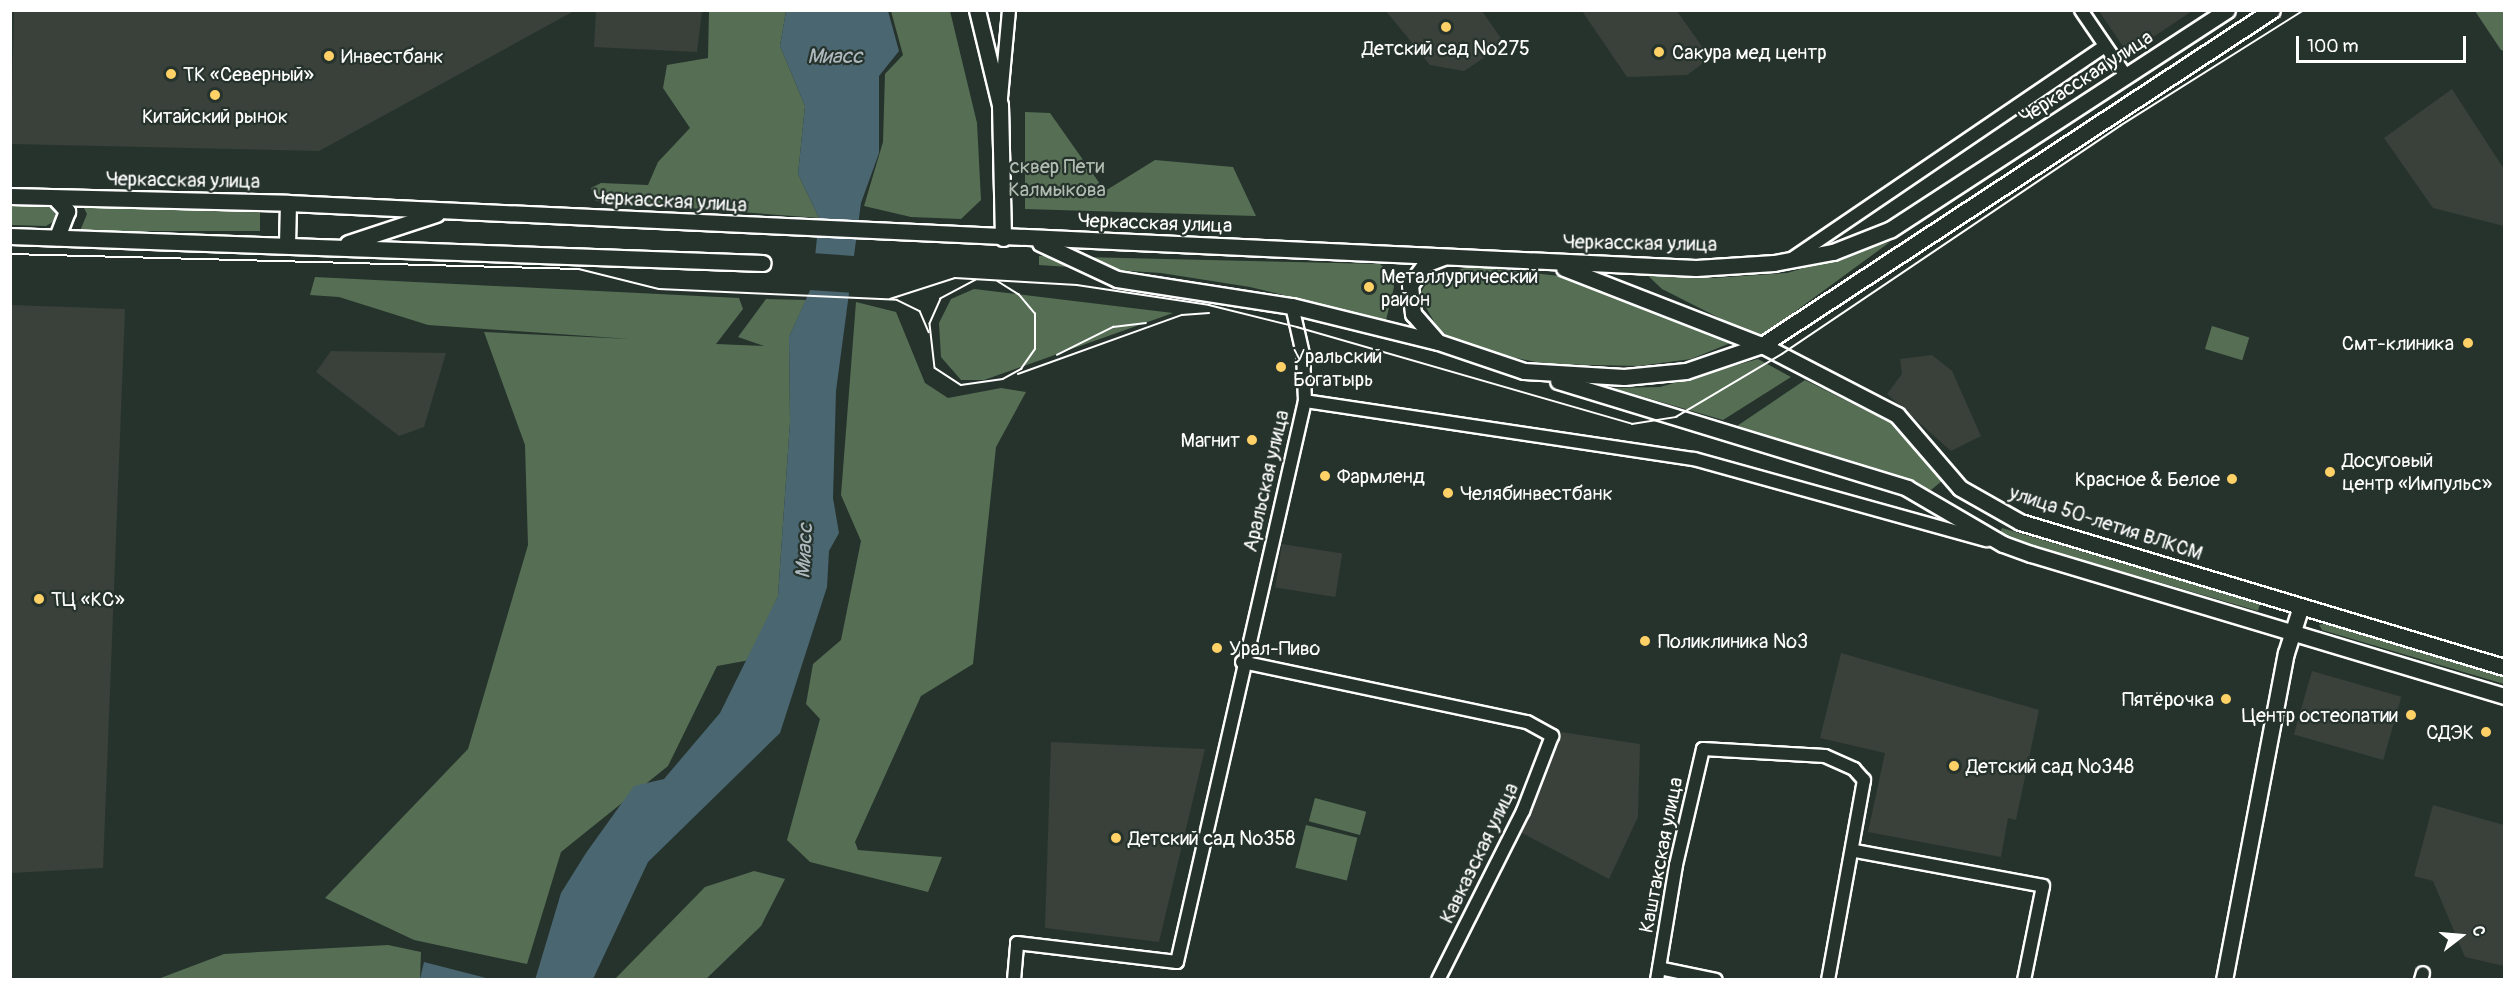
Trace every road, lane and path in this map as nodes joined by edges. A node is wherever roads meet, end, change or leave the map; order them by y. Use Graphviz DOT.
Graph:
graph roads {
  1 [pos="977,10"];
  2 [pos="1009,10"];
  3 [pos="2081,10"];
  4 [pos="2228,10"];
  5 [pos="2272,10"];
  6 [pos="2104,46"];
  7 [pos="2126,76"];
  8 [pos="2139,96"];
  9 [pos="1000,105"];
  10 [pos="10,196"];
  11 [pos="55,198"];
  12 [pos="288,203"];
  13 [pos="447,210"];
  14 [pos="10,236"];
  15 [pos="57,237"];
  16 [pos="1003,238"];
  17 [pos="1031,239"];
  18 [pos="287,244"];
  19 [pos="336,246"];
  20 [pos="1454,254"];
  21 [pos="1538,261"];
  22 [pos="1788,262"];
  23 [pos="763,263"];
  24 [pos="1292,306"];
  25 [pos="1438,342"];
  26 [pos="1762,345"];
  27 [pos="1524,371"];
  28 [pos="1305,401"];
  29 [pos="2003,544"];
  30 [pos="2301,606"];
  31 [pos="2293,633"];
  32 [pos="1242,662"];
  33 [pos="2505,667"];
  34 [pos="2505,696"];
  35 [pos="1854,850"];
  36 [pos="1658,974"];
  37 [pos="1014,980"];
  38 [pos="1438,980"];
  39 [pos="1716,980"];
  40 [pos="1828,980"];
  41 [pos="2024,980"];
  42 [pos="2224,980"];
  1 -- 9 [label="main road"];
  2 -- 9 [label="street"];
  3 -- 6 [label="street"];
  4 -- 7 [label="main road, Черкасская улица"];
  5 -- 8 [label="main road"];
  6 -- 7 [label="street"];
  6 -- 22 [label="street"];
  7 -- 8 [label="main road"];
  7 -- 22 [label="main road, Черкасская улица"];
  8 -- 26 [label="main road"];
  9 -- 16 [label="main road"];
  10 -- 11 [label="main road, Черкасская улица"];
  11 -- 12 [label="main road, Черкасская улица"];
  11 -- 15 [label="main road"];
  12 -- 13 [label="main road, Черкасская улица"];
  12 -- 18 [label="main road"];
  13 -- 16 [label="main road, Черкасская улица"];
  13 -- 19 [label="main road"];
  14 -- 15 [label="main road"];
  15 -- 18 [label="main road"];
  16 -- 17 [label="main road, Черкасская улица"];
  17 -- 20 [label="main road, Черкасская улица"];
  17 -- 24 [label="main road"];
  18 -- 19 [label="main road"];
  19 -- 23 [label="main road"];
  20 -- 21 [label="main road, Черкасская улица"];
  20 -- 25 [label="main road"];
  21 -- 22 [label="main road, Черкасская улица"];
  21 -- 26 [label="main road, улица 50-летия ВЛКСМ"];
  24 -- 25 [label="main road"];
  24 -- 28 [label="street, Аральская улица"];
  25 -- 27 [label="main road"];
  26 -- 27 [label="main road"];
  26 -- 30 [label="main road, улица 50-летия ВЛКСМ"];
  27 -- 29 [label="main road"];
  28 -- 29 [label="street"];
  28 -- 32 [label="street, Аральская улица"];
  29 -- 31 [label="main road"];
  30 -- 31 [label="main road"];
  30 -- 33 [label="main road, улица 50-летия ВЛКСМ"];
  31 -- 34 [label="main road"];
  31 -- 42 [label="main road"];
  32 -- 37 [label="street, Аральская улица"];
  32 -- 38 [label="street, Кавказская улица"];
  35 -- 36 [label="street, Каштакская улица"];
  35 -- 40 [label="street"];
  35 -- 41 [label="street"];
  36 -- 39 [label="street, Каштакская улица"];
}
